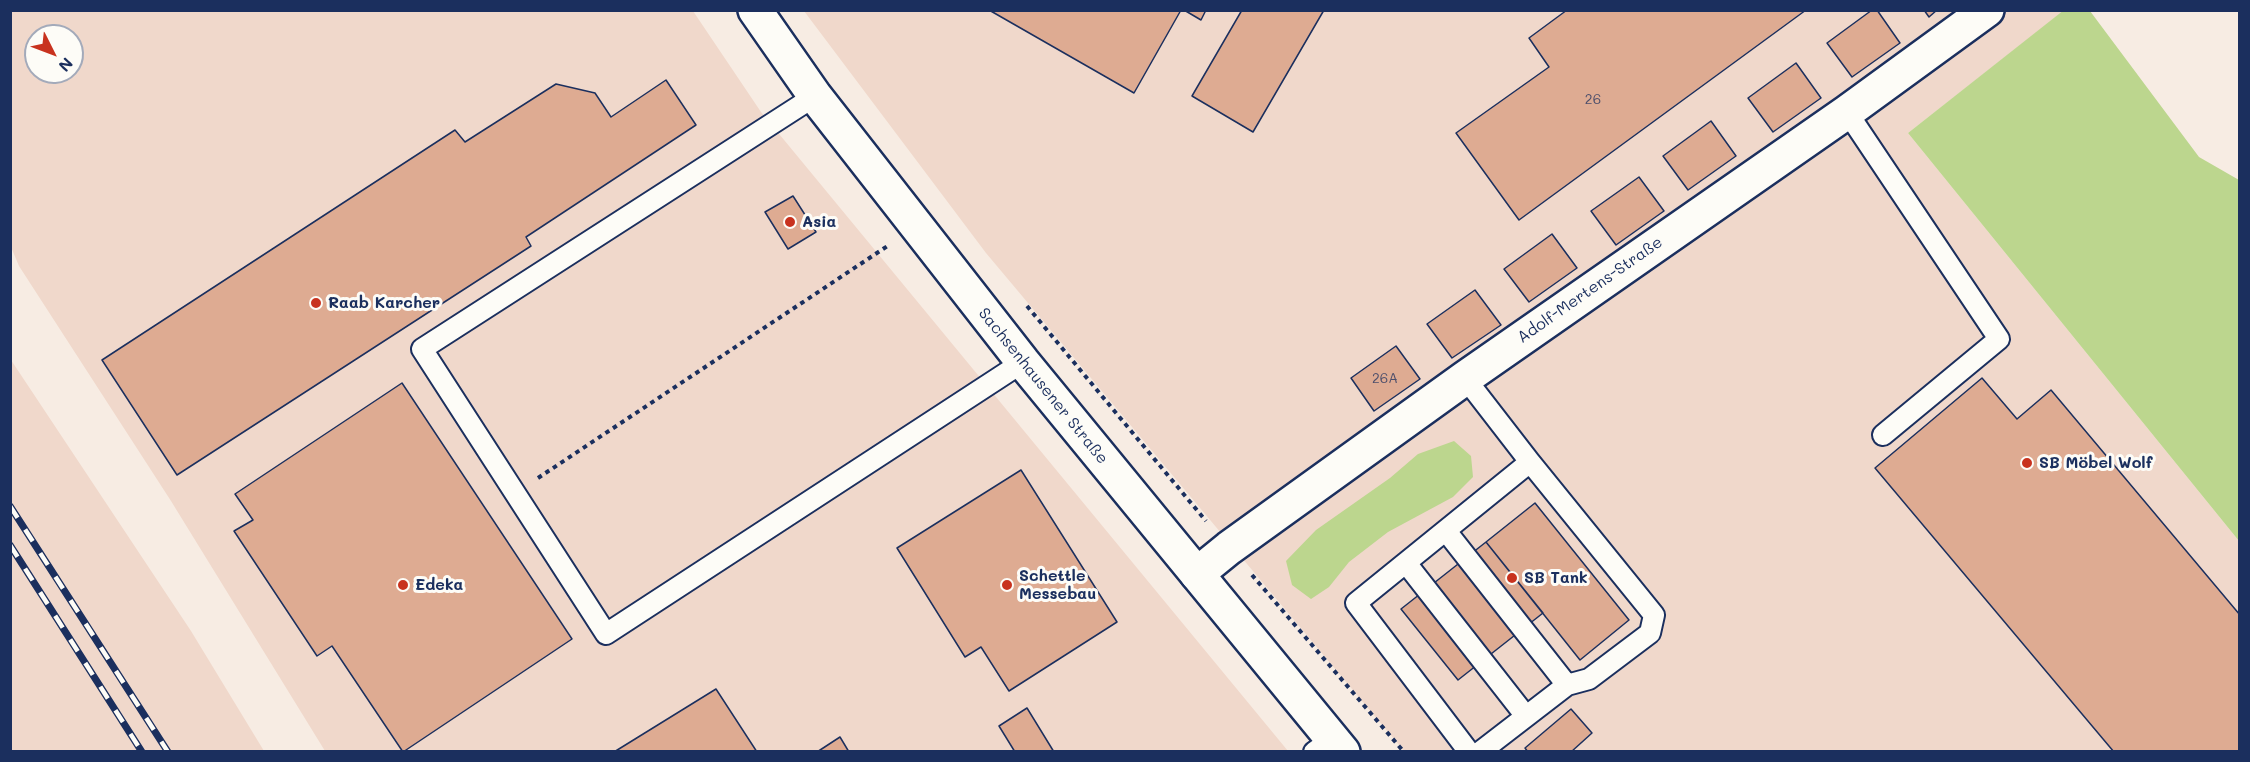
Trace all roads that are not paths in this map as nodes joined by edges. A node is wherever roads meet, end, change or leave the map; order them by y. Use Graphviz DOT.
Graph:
graph roads {
  1 [pos="755,10"];
  2 [pos="1987,10"];
  3 [pos="814,96"];
  4 [pos="1847,112"];
  5 [pos="1023,362"];
  6 [pos="1465,378"];
  7 [pos="1883,435"];
  8 [pos="1530,462"];
  9 [pos="1446,531"];
  10 [pos="1406,563"];
  11 [pos="1197,574"];
  12 [pos="1567,685"];
  13 [pos="1525,715"];
  14 [pos="1330,747"];
  15 [pos="1469,752"];
  16 [pos="1480,752"];
  1 -- 3 [label="street, Sachsenhausener Straße"];
  2 -- 4 [label="street, Adolf-Mertens-Straße"];
  3 -- 5 [label="street, Sachsenhausener Straße"];
  3 -- 5 [label="lane"];
  4 -- 6 [label="street, Adolf-Mertens-Straße"];
  4 -- 7 [label="lane"];
  5 -- 11 [label="street, Sachsenhausener Straße"];
  6 -- 8 [label="lane"];
  6 -- 11 [label="street, Adolf-Mertens-Straße"];
  8 -- 9 [label="lane"];
  8 -- 12 [label="lane"];
  9 -- 10 [label="lane"];
  9 -- 12 [label="lane"];
  10 -- 13 [label="lane"];
  10 -- 15 [label="lane"];
  11 -- 14 [label="street, Sachsenhausener Straße"];
  12 -- 13 [label="lane"];
  13 -- 16 [label="lane"];
}
